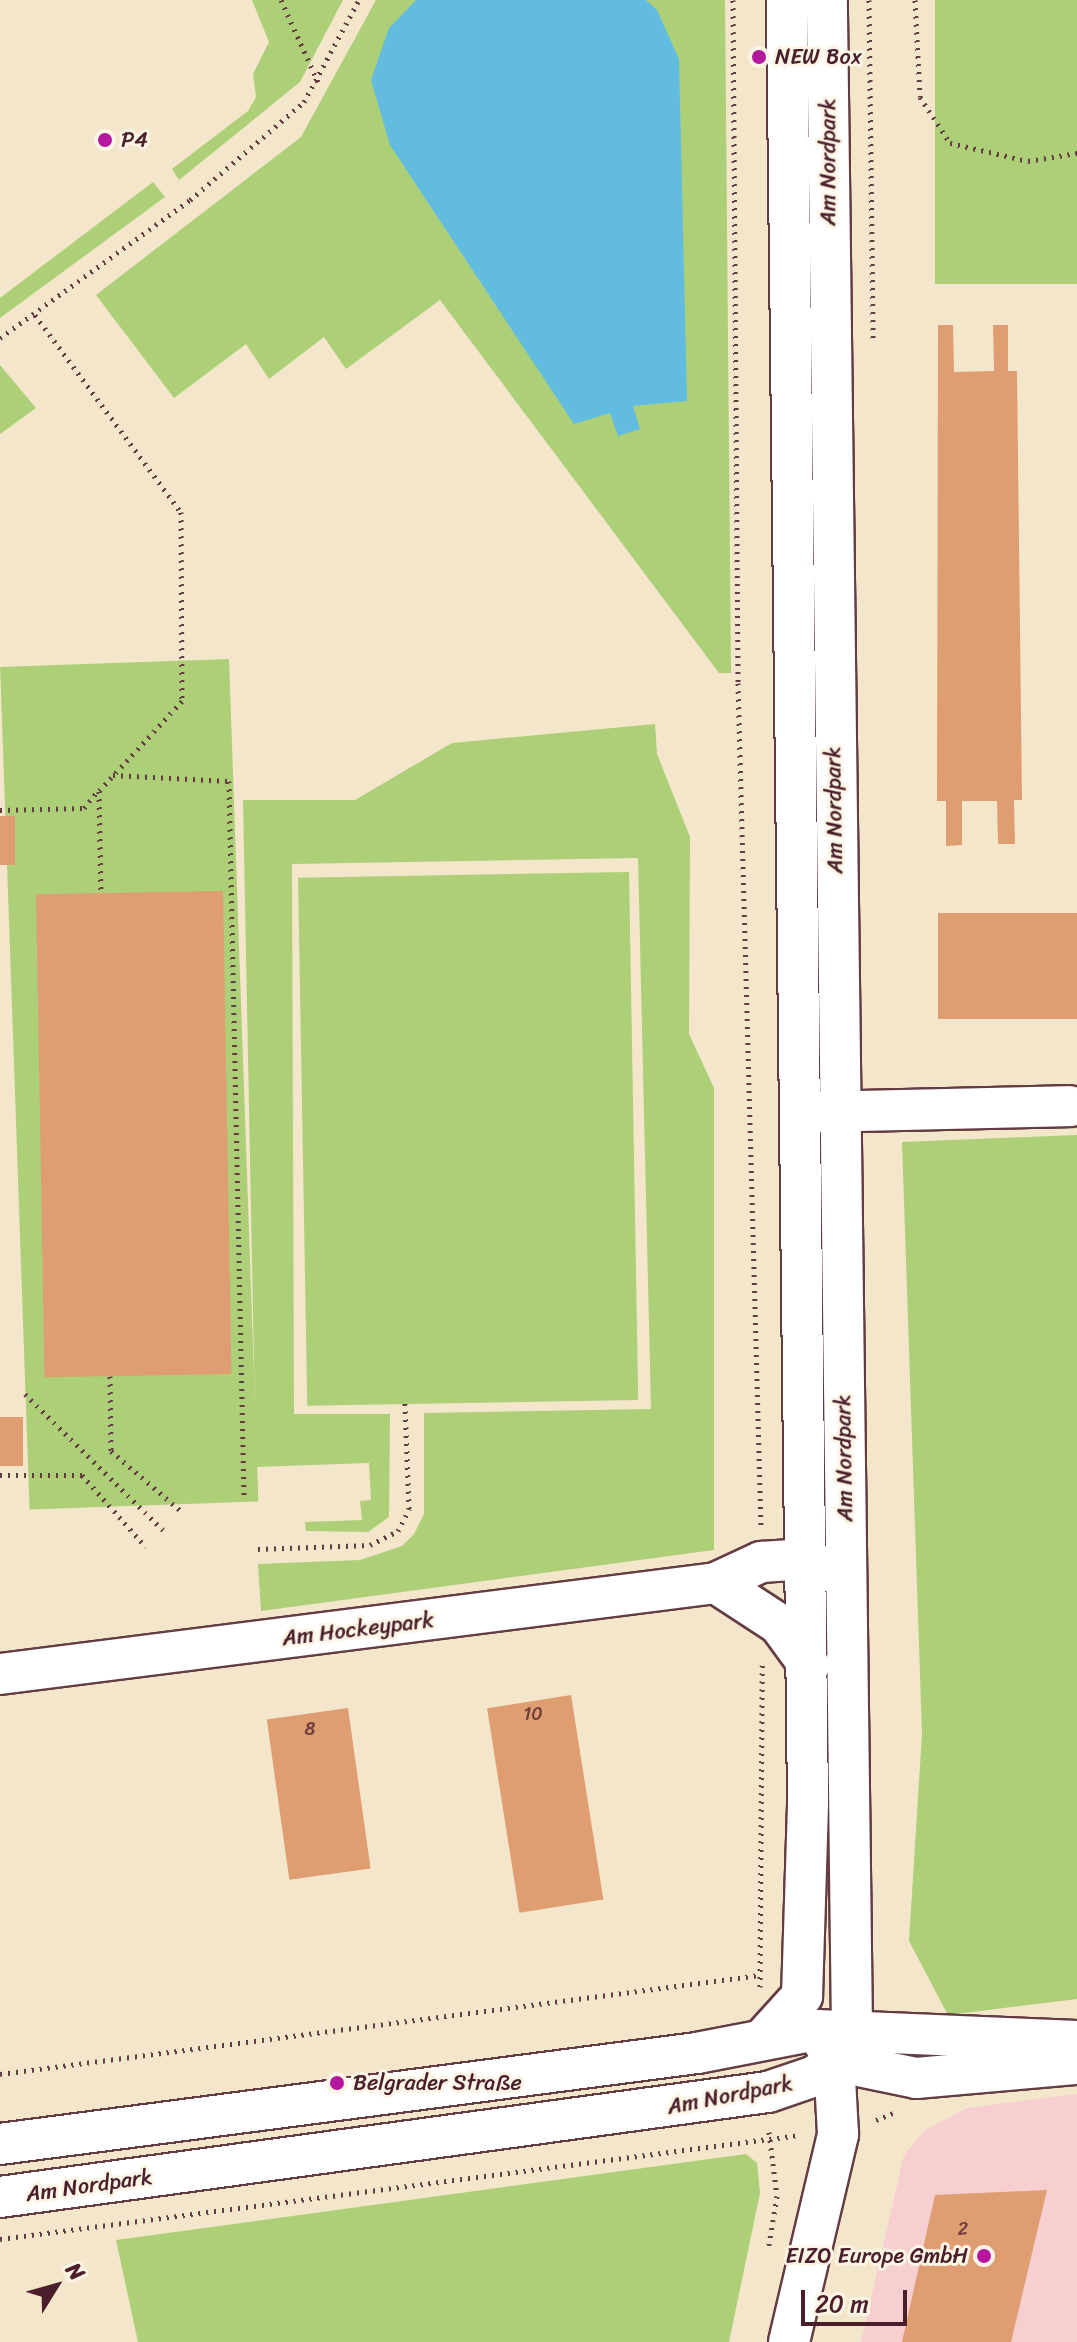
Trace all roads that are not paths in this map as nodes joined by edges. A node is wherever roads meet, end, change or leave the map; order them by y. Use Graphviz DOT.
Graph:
graph roads {
  1 [pos="787,0"];
  2 [pos="827,0"];
  3 [pos="1070,1106"];
  4 [pos="798,1112"];
  5 [pos="839,1112"];
  6 [pos="807,1559"];
  7 [pos="716,1583"];
  8 [pos="846,1590"];
  9 [pos="809,1665"];
  10 [pos="0,1674"];
  11 [pos="826,2029"];
  12 [pos="1077,2041"];
  13 [pos="1077,2064"];
  14 [pos="916,2078"];
  15 [pos="838,2134"];
  16 [pos="0,2144"];
  17 [pos="0,2197"];
  18 [pos="789,2342"];
  1 -- 4 [label="street, Am Nordpark"];
  2 -- 5 [label="street, Am Nordpark"];
  3 -- 5 [label="street"];
  4 -- 5 [label="street"];
  4 -- 6 [label="street, Am Nordpark"];
  5 -- 8 [label="street, Am Nordpark"];
  6 -- 7 [label="street, Am Hockeypark"];
  6 -- 8 [label="street"];
  6 -- 9 [label="street, Am Nordpark"];
  7 -- 9 [label="street"];
  7 -- 10 [label="street, Am Hockeypark"];
  8 -- 11 [label="street, Am Nordpark"];
  9 -- 11 [label="street, Am Nordpark"];
  11 -- 12 [label="street"];
  11 -- 14 [label="street"];
  11 -- 15 [label="street"];
  11 -- 16 [label="street"];
  11 -- 17 [label="street, Am Nordpark"];
  13 -- 14 [label="street"];
  14 -- 15 [label="street"];
  15 -- 18 [label="street"];
}
